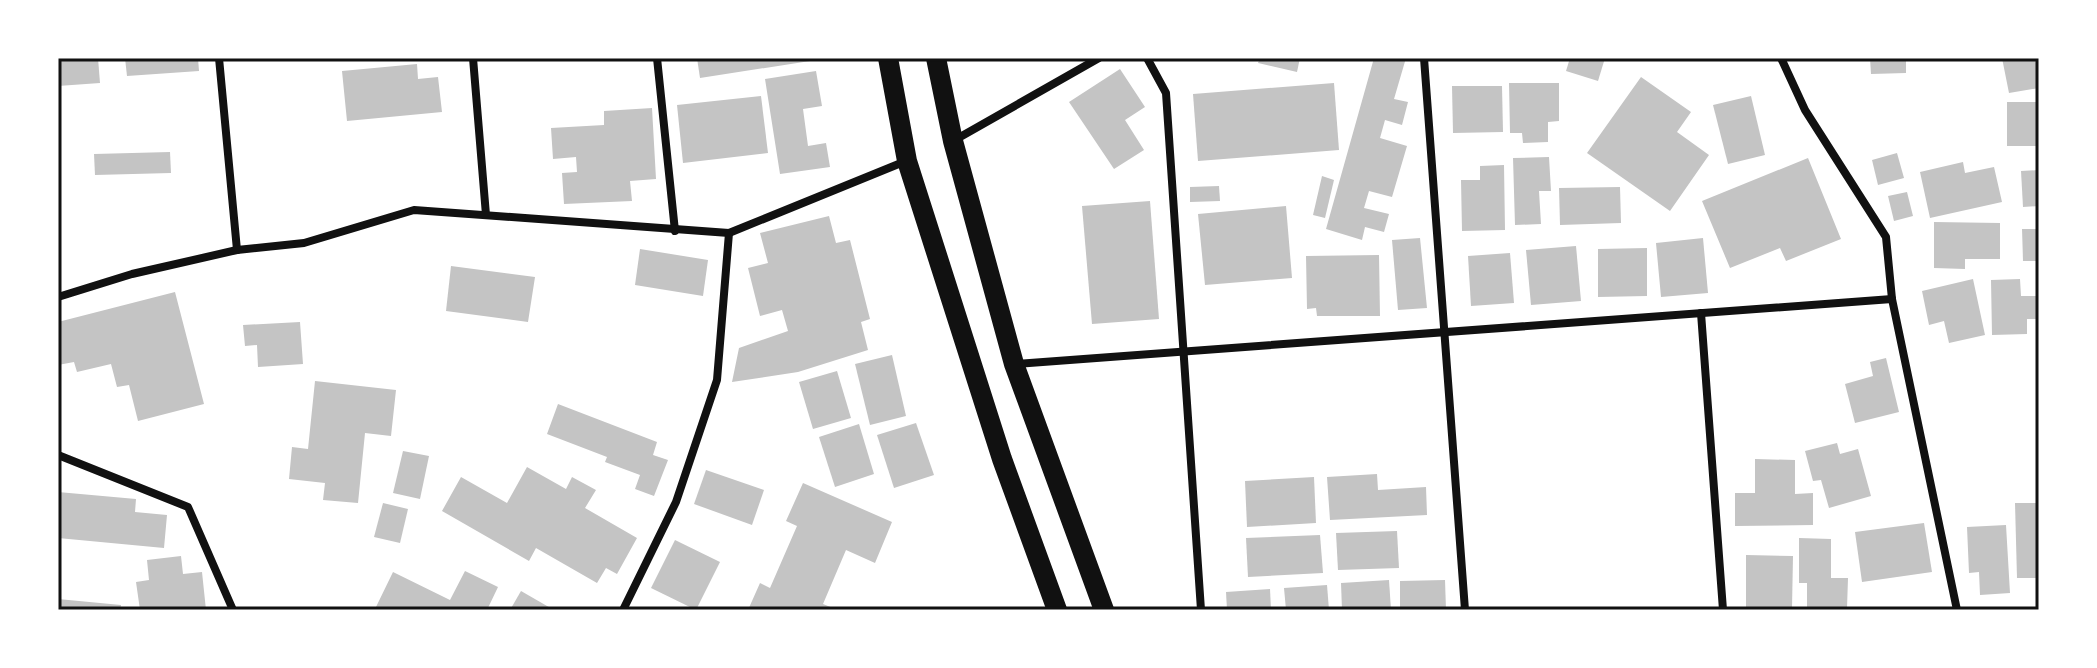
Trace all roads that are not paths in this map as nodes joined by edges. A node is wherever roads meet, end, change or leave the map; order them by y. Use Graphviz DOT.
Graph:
graph roads {
  1 [pos="219,58"];
  2 [pos="473,58"];
  3 [pos="657,58"];
  4 [pos="888,58"];
  5 [pos="936,58"];
  6 [pos="1099,58"];
  7 [pos="1147,58"];
  8 [pos="1424,58"];
  9 [pos="1781,58"];
  10 [pos="953,141"];
  11 [pos="907,161"];
  12 [pos="486,215"];
  13 [pos="675,231"];
  14 [pos="729,233"];
  15 [pos="237,250"];
  16 [pos="58,297"];
  17 [pos="1892,299"];
  18 [pos="1701,313"];
  19 [pos="1445,334"];
  20 [pos="1184,351"];
  21 [pos="1014,364"];
  22 [pos="58,455"];
  23 [pos="233,610"];
  24 [pos="623,610"];
  25 [pos="1057,610"];
  26 [pos="1104,610"];
  27 [pos="1201,610"];
  28 [pos="1465,610"];
  29 [pos="1723,610"];
  30 [pos="1957,610"];
  1 -- 15 [label="street"];
  2 -- 12 [label="street"];
  3 -- 13 [label="street"];
  4 -- 11 [label="main road"];
  5 -- 10 [label="main road"];
  6 -- 10 [label="street"];
  7 -- 20 [label="street"];
  8 -- 19 [label="street"];
  9 -- 17 [label="street"];
  10 -- 21 [label="main road"];
  11 -- 14 [label="street"];
  11 -- 25 [label="main road"];
  12 -- 13 [label="street"];
  12 -- 15 [label="street"];
  13 -- 14 [label="street"];
  14 -- 24 [label="street"];
  15 -- 16 [label="street"];
  17 -- 18 [label="street"];
  17 -- 30 [label="street"];
  18 -- 19 [label="street"];
  18 -- 29 [label="street"];
  19 -- 20 [label="street"];
  19 -- 28 [label="street"];
  20 -- 21 [label="street"];
  20 -- 27 [label="street"];
  21 -- 26 [label="main road"];
  22 -- 23 [label="street"];
}
